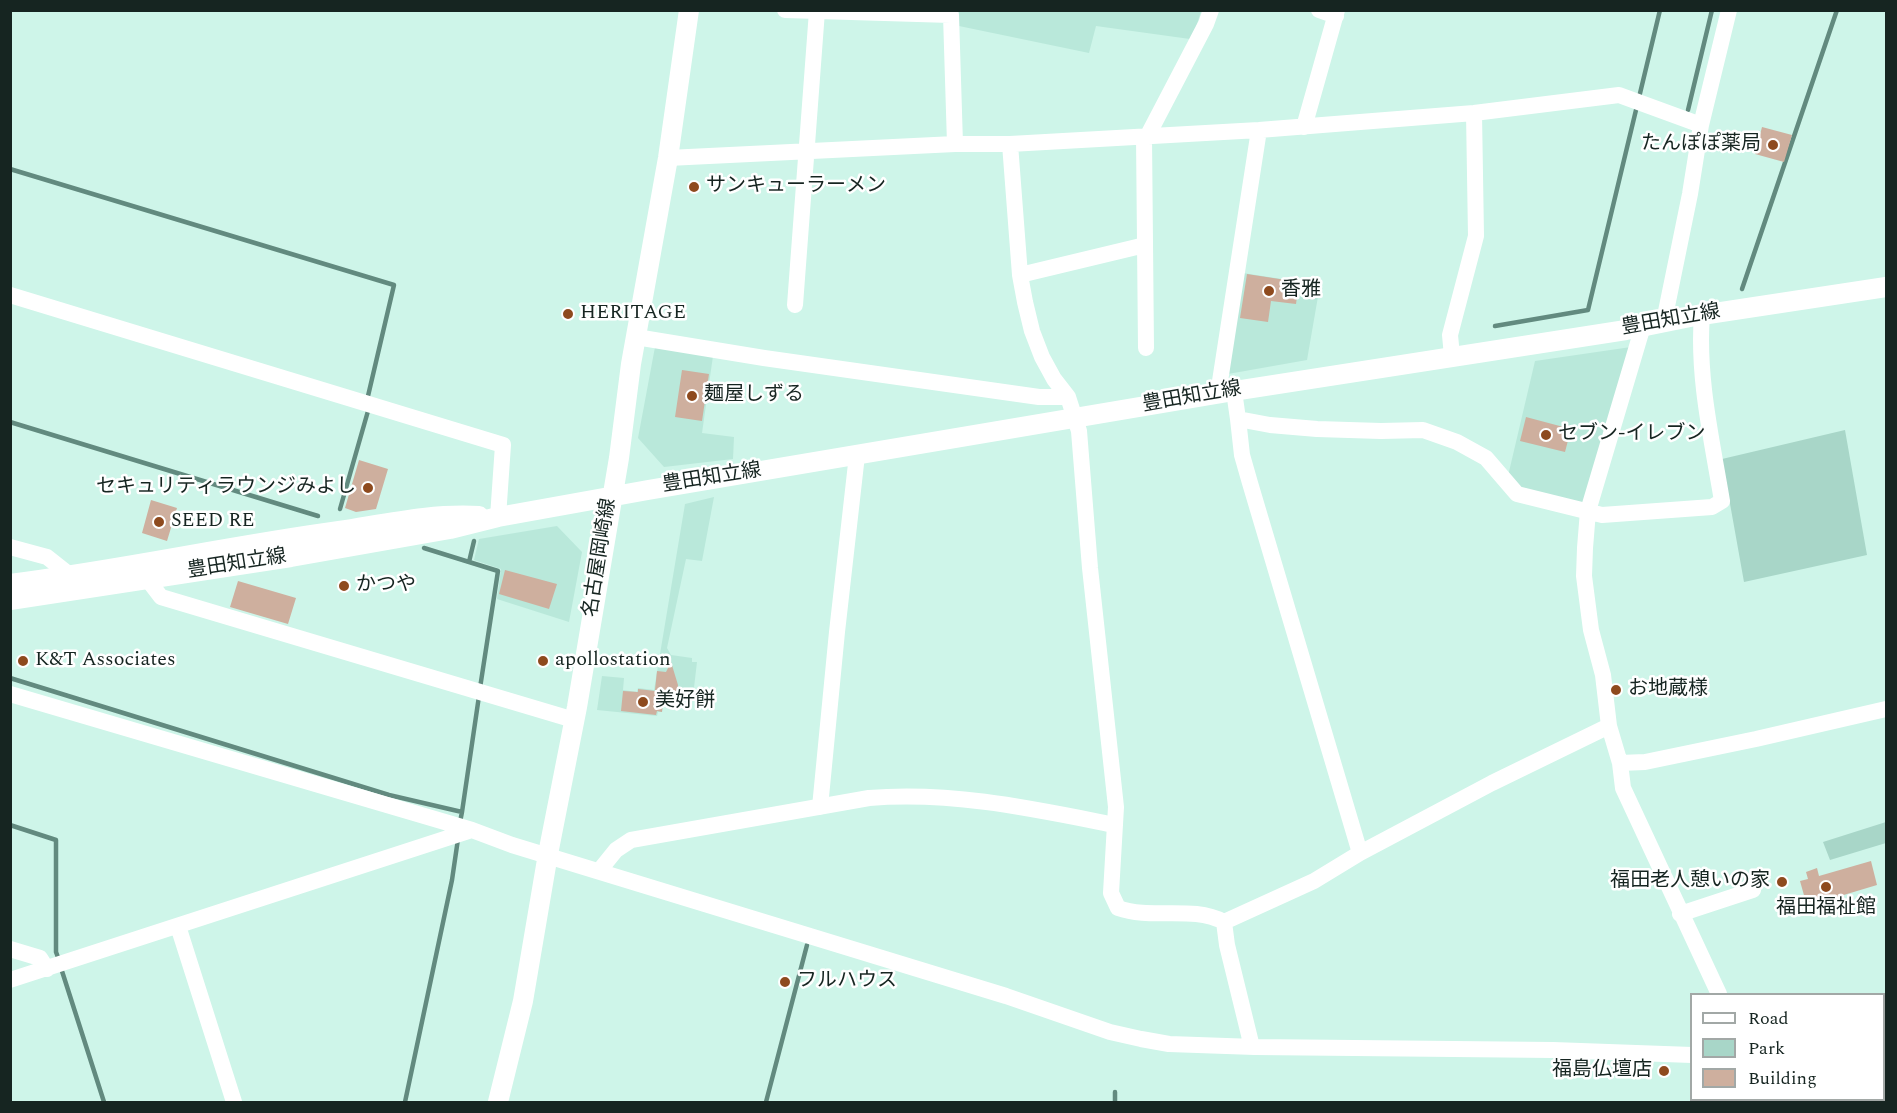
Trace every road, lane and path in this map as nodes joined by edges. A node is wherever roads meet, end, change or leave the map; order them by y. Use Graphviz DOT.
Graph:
graph roads {
  1 [pos="688,10"];
  2 [pos="785,10"];
  3 [pos="1211,10"];
  4 [pos="1319,10"];
  5 [pos="1728,10"];
  6 [pos="817,11"];
  7 [pos="1337,13"];
  8 [pos="1474,113"];
  9 [pos="1701,125"];
  10 [pos="1304,127"];
  11 [pos="1259,130"];
  12 [pos="1146,137"];
  13 [pos="955,144"];
  14 [pos="1010,144"];
  15 [pos="807,151"];
  16 [pos="668,158"];
  17 [pos="1145,245"];
  18 [pos="1020,275"];
  19 [pos="1887,287"];
  20 [pos="10,295"];
  21 [pos="795,304"];
  22 [pos="1702,315"];
  23 [pos="1664,321"];
  24 [pos="1643,326"];
  25 [pos="636,338"];
  26 [pos="1146,348"];
  27 [pos="1452,357"];
  28 [pos="1226,392"];
  29 [pos="1068,397"];
  30 [pos="1076,418"];
  31 [pos="1238,419"];
  32 [pos="857,455"];
  33 [pos="611,498"];
  34 [pos="1588,511"];
  35 [pos="498,518"];
  36 [pos="10,547"];
  37 [pos="71,576"];
  38 [pos="148,580"];
  39 [pos="10,584"];
  40 [pos="10,600"];
  41 [pos="10,694"];
  42 [pos="1887,709"];
  43 [pos="574,720"];
  44 [pos="1609,726"];
  45 [pos="1620,763"];
  46 [pos="820,807"];
  47 [pos="1115,825"];
  48 [pos="472,831"];
  49 [pos="1360,853"];
  50 [pos="548,854"];
  51 [pos="598,871"];
  52 [pos="1753,890"];
  53 [pos="1680,914"];
  54 [pos="1224,922"];
  55 [pos="178,926"];
  56 [pos="10,949"];
  57 [pos="47,969"];
  58 [pos="10,980"];
  59 [pos="1719,993"];
  60 [pos="1252,1047"];
  61 [pos="1690,1055"];
  62 [pos="234,1102"];
  63 [pos="498,1102"];
  1 -- 16 [label="main road, 名古屋岡崎線"];
  2 -- 6 [label="street"];
  3 -- 12 [label="street"];
  4 -- 7 [label="street"];
  5 -- 9 [label="street"];
  6 -- 13 [label="street"];
  6 -- 15 [label="street"];
  7 -- 10 [label="street"];
  8 -- 9 [label="street"];
  8 -- 10 [label="street"];
  8 -- 27 [label="street"];
  9 -- 23 [label="street"];
  10 -- 11 [label="street"];
  11 -- 12 [label="street"];
  11 -- 28 [label="street"];
  12 -- 14 [label="street"];
  12 -- 17 [label="street"];
  13 -- 14 [label="street"];
  13 -- 15 [label="street"];
  14 -- 18 [label="street"];
  15 -- 16 [label="street"];
  15 -- 21 [label="street"];
  16 -- 25 [label="main road, 名古屋岡崎線"];
  17 -- 18 [label="street"];
  17 -- 26 [label="street"];
  18 -- 29 [label="street"];
  19 -- 22 [label="main road, 豊田知立線"];
  20 -- 35 [label="street"];
  22 -- 23 [label="main road, 豊田知立線"];
  22 -- 34 [label="street"];
  23 -- 24 [label="main road, 豊田知立線"];
  24 -- 27 [label="main road, 豊田知立線"];
  24 -- 34 [label="street"];
  25 -- 29 [label="street"];
  25 -- 33 [label="main road, 名古屋岡崎線"];
  27 -- 28 [label="main road, 豊田知立線"];
  28 -- 30 [label="main road, 豊田知立線"];
  28 -- 31 [label="street"];
  29 -- 30 [label="street"];
  30 -- 32 [label="main road, 豊田知立線"];
  30 -- 47 [label="street"];
  31 -- 34 [label="street"];
  31 -- 49 [label="street"];
  32 -- 33 [label="main road, 豊田知立線"];
  32 -- 46 [label="street"];
  33 -- 35 [label="main road, 豊田知立線"];
  33 -- 43 [label="main road, 名古屋岡崎線"];
  34 -- 44 [label="street"];
  35 -- 37 [label="main road, 豊田知立線"];
  35 -- 38 [label="main road, 豊田知立線"];
  36 -- 37 [label="street"];
  37 -- 39 [label="main road, 豊田知立線"];
  38 -- 40 [label="main road, 豊田知立線"];
  38 -- 43 [label="street"];
  41 -- 48 [label="street"];
  42 -- 45 [label="street"];
  43 -- 50 [label="main road, 名古屋岡崎線"];
  44 -- 45 [label="street"];
  44 -- 49 [label="street"];
  45 -- 53 [label="street"];
  46 -- 47 [label="street"];
  46 -- 51 [label="street"];
  47 -- 54 [label="street"];
  48 -- 50 [label="street"];
  48 -- 55 [label="street"];
  49 -- 54 [label="street"];
  50 -- 51 [label="street"];
  50 -- 63 [label="main road, 名古屋岡崎線"];
  51 -- 60 [label="street"];
  52 -- 53 [label="street"];
  53 -- 59 [label="street"];
  54 -- 60 [label="street"];
  55 -- 57 [label="street"];
  55 -- 62 [label="street"];
  56 -- 57 [label="street"];
  57 -- 58 [label="street"];
  60 -- 61 [label="street"];
}
